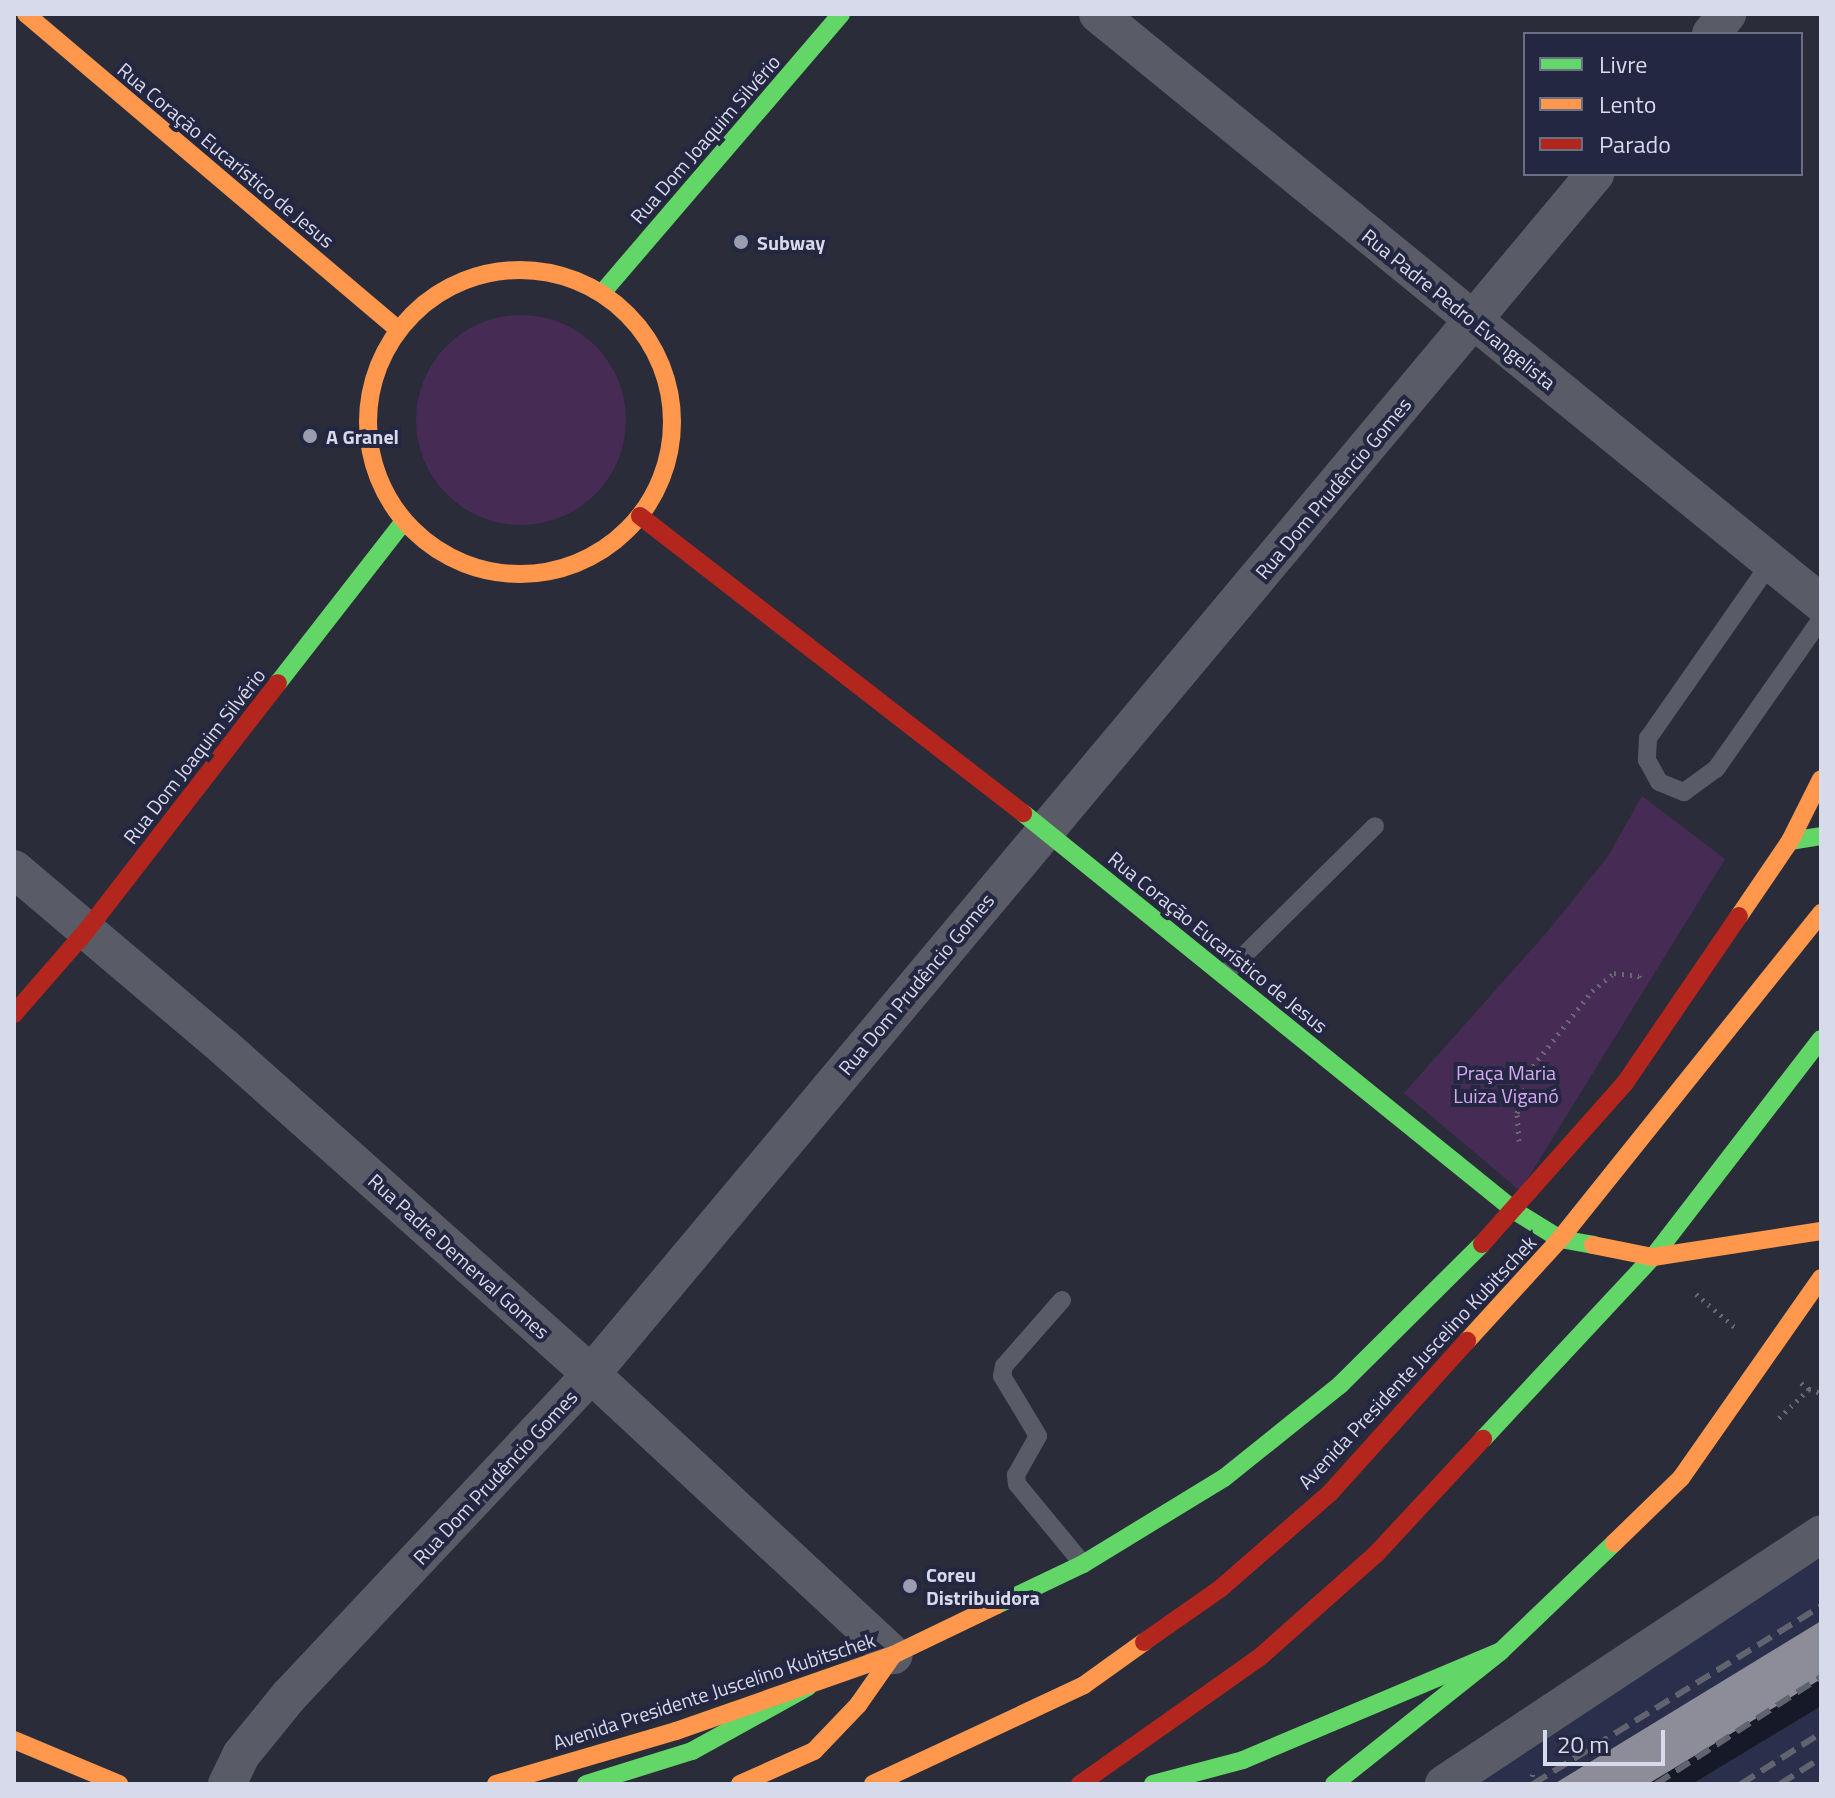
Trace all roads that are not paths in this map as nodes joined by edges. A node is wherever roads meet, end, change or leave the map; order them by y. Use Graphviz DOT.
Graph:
graph roads {
  1 [pos="26,14"];
  2 [pos="841,14"];
  3 [pos="1098,14"];
  4 [pos="1727,14"];
  5 [pos="1713,32"];
  6 [pos="1593,176"];
  7 [pos="602,293"];
  8 [pos="1474,320"];
  9 [pos="398,329"];
  10 [pos="640,516"];
  11 [pos="404,521"];
  12 [pos="1771,562"];
  13 [pos="1821,603"];
  14 [pos="1821,619"];
  15 [pos="1821,779"];
  16 [pos="1375,826"];
  17 [pos="1045,830"];
  18 [pos="1821,836"];
  19 [pos="1790,841"];
  20 [pos="14,869"];
  21 [pos="1821,913"];
  22 [pos="87,930"];
  23 [pos="1224,975"];
  24 [pos="14,1014"];
  25 [pos="1821,1039"];
  26 [pos="1515,1211"];
  27 [pos="1821,1231"];
  28 [pos="1560,1239"];
  29 [pos="1653,1257"];
  30 [pos="1821,1278"];
  31 [pos="1062,1300"];
  32 [pos="591,1374"];
  33 [pos="1821,1534"];
  34 [pos="1083,1564"];
  35 [pos="1501,1651"];
  36 [pos="893,1655"];
  37 [pos="808,1687"];
  38 [pos="14,1740"];
  39 [pos="14,1752"];
  40 [pos="47,1776"];
  41 [pos="119,1784"];
  42 [pos="227,1784"];
  43 [pos="496,1784"];
  44 [pos="586,1784"];
  45 [pos="740,1784"];
  46 [pos="873,1784"];
  47 [pos="1080,1784"];
  48 [pos="1153,1784"];
  49 [pos="1334,1784"];
  50 [pos="1444,1784"];
  1 -- 9 [label="main road, Rua Coração Eucarístico de Jesus"];
  2 -- 7 [label="main road, Rua Dom Joaquim Silvério"];
  3 -- 8 [label="street, Rua Padre Pedro Evangelista"];
  4 -- 5 [label="street"];
  6 -- 8 [label="street, Rua Dom Prudêncio Gomes"];
  7 -- 9 [label="main road"];
  7 -- 10 [label="main road"];
  8 -- 12 [label="street, Rua Padre Pedro Evangelista"];
  8 -- 17 [label="street, Rua Dom Prudêncio Gomes"];
  9 -- 11 [label="main road"];
  10 -- 11 [label="main road"];
  10 -- 17 [label="main road, Rua Coração Eucarístico de Jesus"];
  11 -- 22 [label="main road, Rua Dom Joaquim Silvério"];
  12 -- 13 [label="street, Rua Padre Pedro Evangelista"];
  12 -- 14 [label="lane"];
  15 -- 19 [label="main road, Avenida Presidente Juscelino Kubitschek"];
  16 -- 23 [label="lane"];
  17 -- 23 [label="main road, Rua Coração Eucarístico de Jesus"];
  17 -- 32 [label="street, Rua Dom Prudêncio Gomes"];
  18 -- 19 [label="main road"];
  19 -- 26 [label="main road, Avenida Presidente Juscelino Kubitschek"];
  20 -- 22 [label="street, Rua Padre Demerval Gomes"];
  21 -- 28 [label="main road, Avenida Presidente Juscelino Kubitschek"];
  22 -- 24 [label="main road, Rua Dom Joaquim Silvério"];
  22 -- 32 [label="street, Rua Padre Demerval Gomes"];
  23 -- 26 [label="main road, Rua Coração Eucarístico de Jesus"];
  25 -- 29 [label="main road"];
  26 -- 28 [label="main road, Rua Coração Eucarístico de Jesus"];
  26 -- 34 [label="main road, Avenida Presidente Juscelino Kubitschek"];
  27 -- 29 [label="main road, Rua Coração Eucarístico de Jesus"];
  28 -- 29 [label="main road, Rua Coração Eucarístico de Jesus"];
  28 -- 46 [label="main road, Avenida Presidente Juscelino Kubitschek"];
  29 -- 47 [label="main road"];
  30 -- 35 [label="main road"];
  31 -- 34 [label="lane"];
  32 -- 36 [label="street, Rua Padre Demerval Gomes"];
  32 -- 42 [label="street, Rua Dom Prudêncio Gomes"];
  33 -- 50 [label="street"];
  34 -- 36 [label="main road, Avenida Presidente Juscelino Kubitschek"];
  35 -- 48 [label="main road"];
  35 -- 49 [label="main road"];
  36 -- 37 [label="main road, Avenida Presidente Juscelino Kubitschek"];
  36 -- 45 [label="main road"];
  37 -- 43 [label="main road, Avenida Presidente Juscelino Kubitschek"];
  37 -- 44 [label="main road"];
  38 -- 41 [label="main road"];
  39 -- 40 [label="main road"];
}
